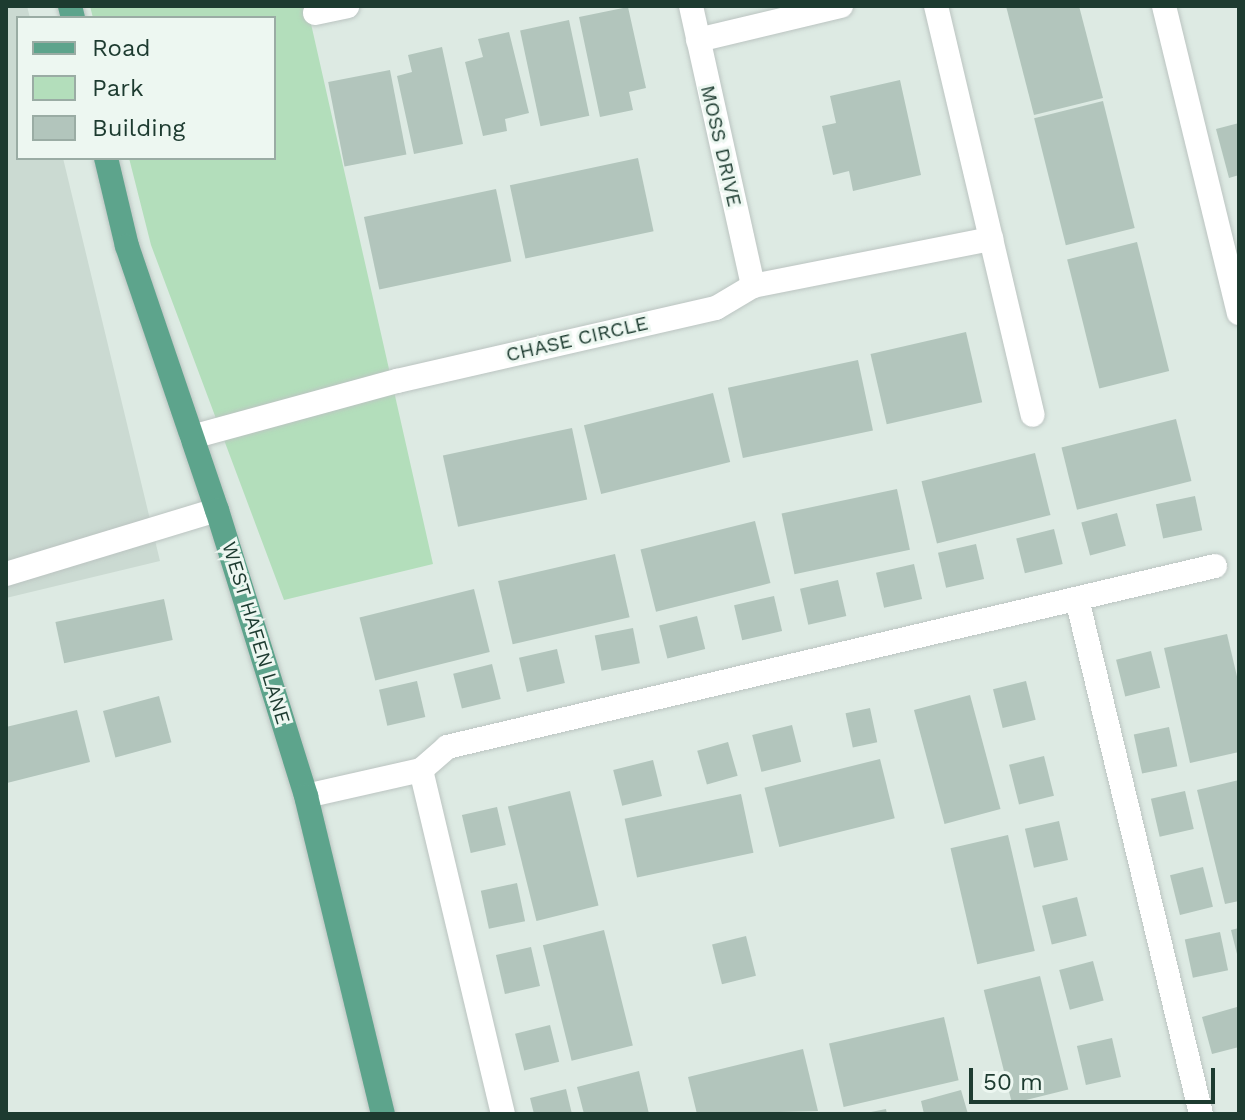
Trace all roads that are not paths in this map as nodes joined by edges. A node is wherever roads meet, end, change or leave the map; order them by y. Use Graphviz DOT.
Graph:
graph roads {
  1 [pos="347,6"];
  2 [pos="691,6"];
  3 [pos="841,6"];
  4 [pos="936,6"];
  5 [pos="1164,6"];
  6 [pos="315,13"];
  7 [pos="698,40"];
  8 [pos="106,160"];
  9 [pos="991,239"];
  10 [pos="753,286"];
  11 [pos="1239,313"];
  12 [pos="1033,415"];
  13 [pos="192,437"];
  14 [pos="217,510"];
  15 [pos="1215,566"];
  16 [pos="6,574"];
  17 [pos="1077,599"];
  18 [pos="421,770"];
  19 [pos="306,796"];
  20 [pos="383,1114"];
  21 [pos="503,1114"];
  22 [pos="1201,1114"];
  1 -- 6 [label="street"];
  2 -- 7 [label="street, MOSS DRIVE"];
  3 -- 7 [label="street"];
  4 -- 9 [label="street"];
  5 -- 11 [label="street"];
  7 -- 10 [label="street, MOSS DRIVE"];
  8 -- 13 [label="main road, WEST HAFEN LANE"];
  9 -- 10 [label="street, CHASE CIRCLE"];
  9 -- 12 [label="street"];
  10 -- 13 [label="street, CHASE CIRCLE"];
  13 -- 14 [label="main road, WEST HAFEN LANE"];
  14 -- 16 [label="street"];
  14 -- 19 [label="main road, WEST HAFEN LANE"];
  15 -- 17 [label="street"];
  17 -- 18 [label="street"];
  17 -- 22 [label="street"];
  18 -- 19 [label="street"];
  18 -- 21 [label="street"];
  19 -- 20 [label="main road, WEST HAFEN LANE"];
}
